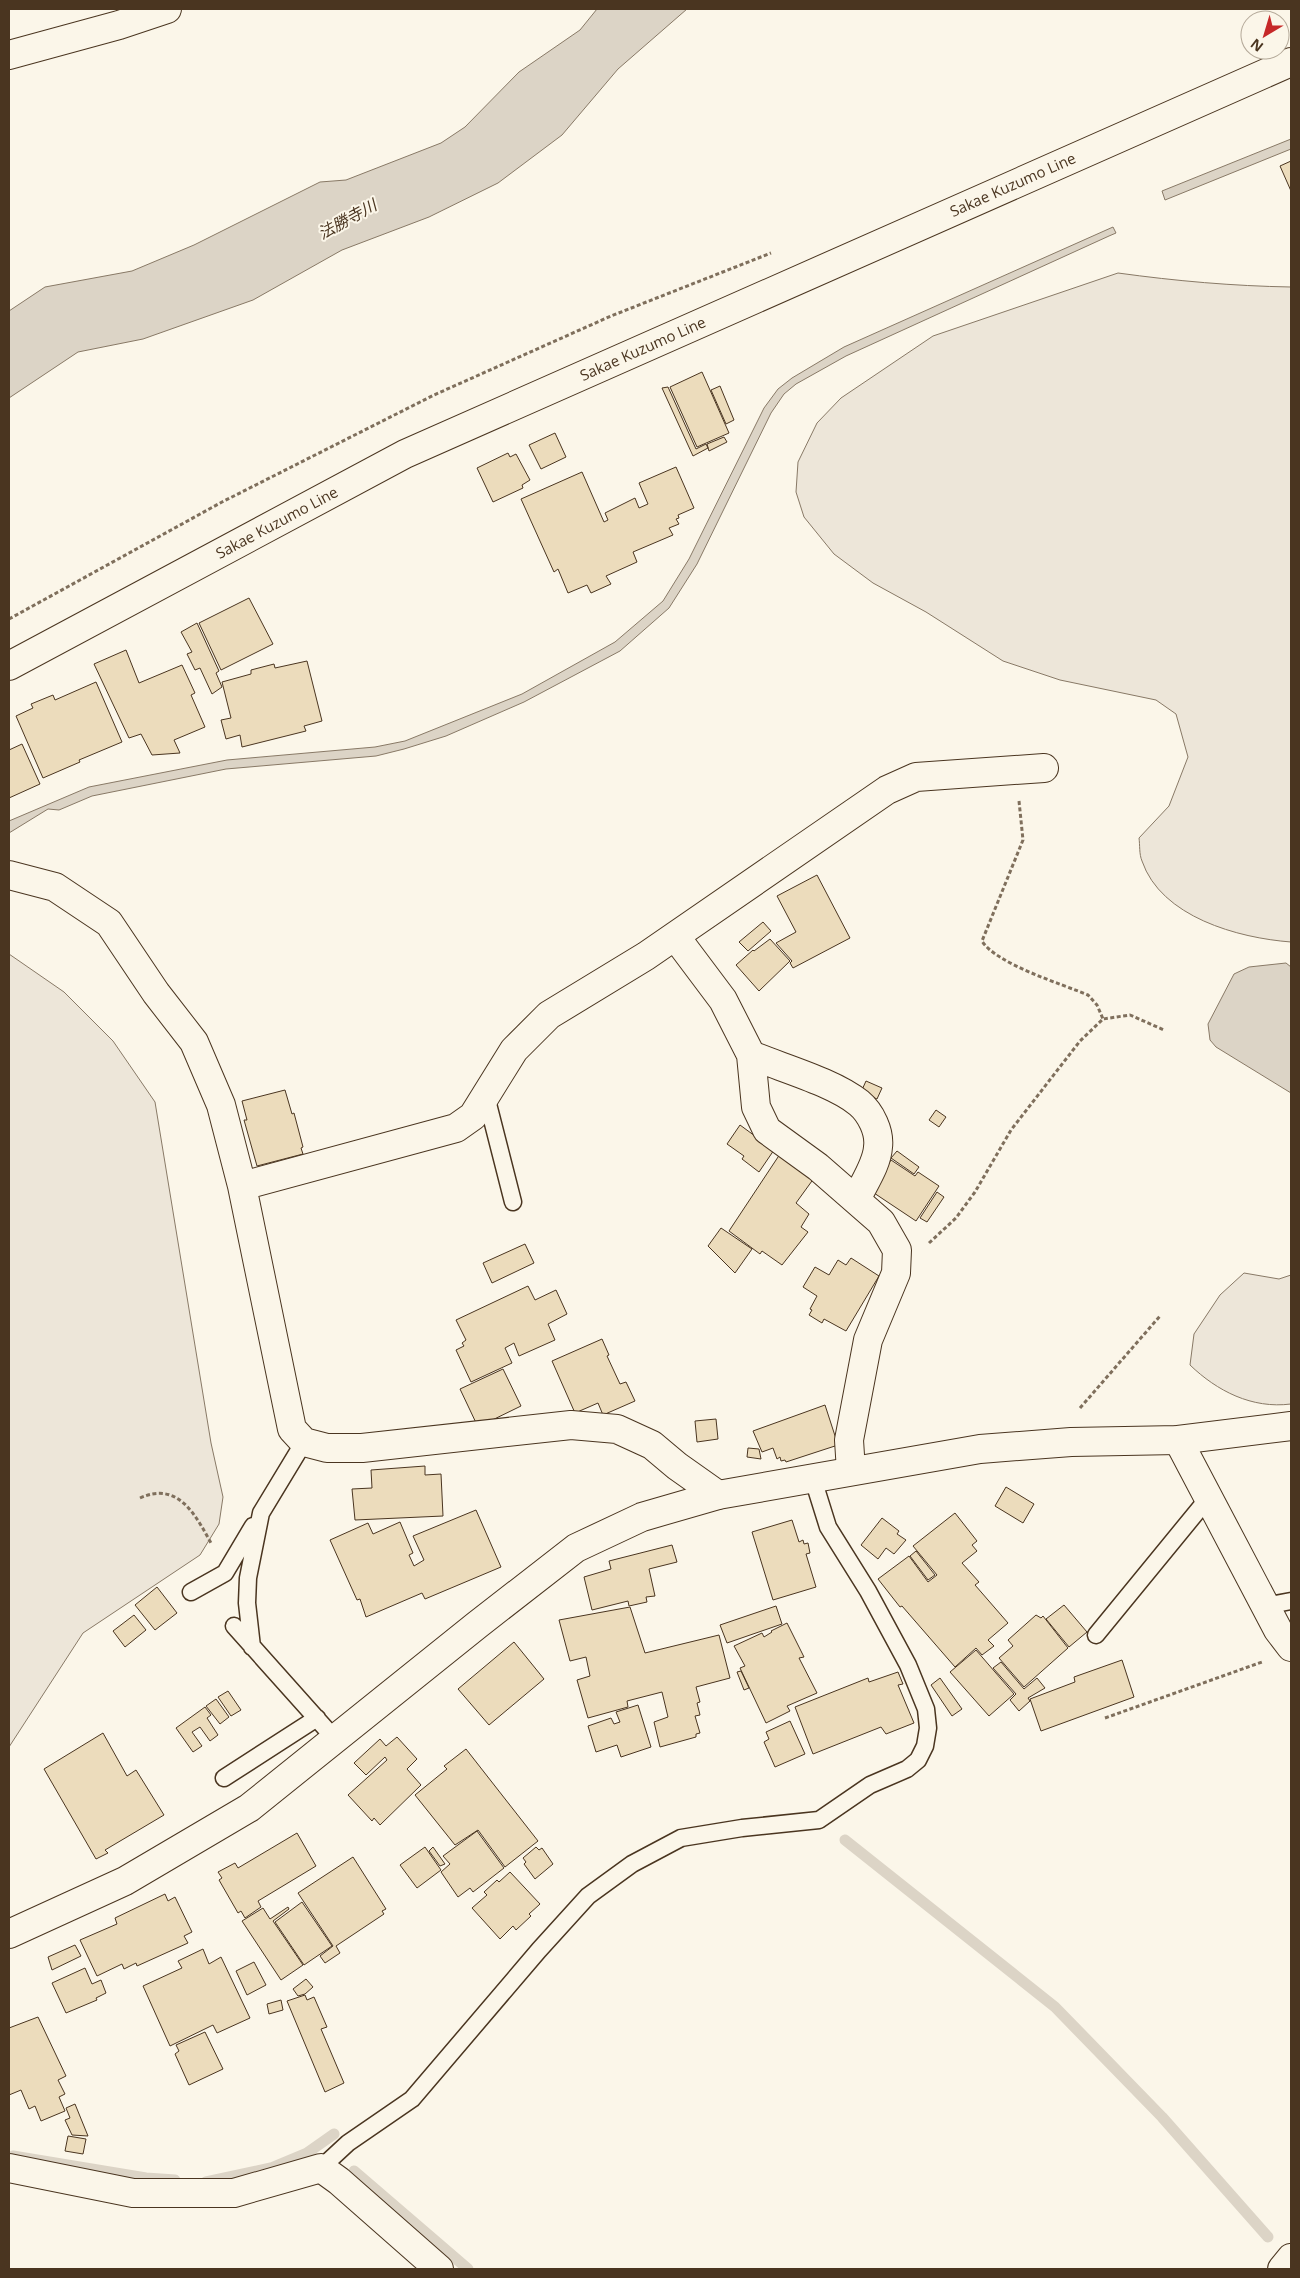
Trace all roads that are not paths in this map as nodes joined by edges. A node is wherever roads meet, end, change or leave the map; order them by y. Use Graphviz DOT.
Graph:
graph roads {
  1 [pos="167,9"];
  2 [pos="9,55"];
  3 [pos="1291,62"];
  4 [pos="9,666"];
  5 [pos="1044,768"];
  6 [pos="9,875"];
  7 [pos="674,936"];
  8 [pos="750,1055"];
  9 [pos="486,1096"];
  10 [pos="242,1186"];
  11 [pos="856,1200"];
  12 [pos="513,1202"];
  13 [pos="1291,1426"];
  14 [pos="1178,1440"];
  15 [pos="304,1442"];
  16 [pos="851,1472"];
  17 [pos="813,1478"];
  18 [pos="718,1495"];
  19 [pos="1208,1496"];
  20 [pos="261,1512"];
  21 [pos="226,1570"];
  22 [pos="248,1572"];
  23 [pos="191,1592"];
  24 [pos="1291,1601"];
  25 [pos="1265,1606"];
  26 [pos="234,1626"];
  27 [pos="1096,1635"];
  28 [pos="252,1647"];
  29 [pos="1291,1647"];
  30 [pos="317,1718"];
  31 [pos="335,1739"];
  32 [pos="224,1778"];
  33 [pos="9,1934"];
  34 [pos="9,2168"];
  35 [pos="321,2168"];
  36 [pos="1291,2258"];
  37 [pos="439,2269"];
  38 [pos="1282,2269"];
  1 -- 2 [label="street"];
  3 -- 4 [label="street, Sakae Kuzumo Line"];
  5 -- 7 [label="street"];
  6 -- 10 [label="street"];
  7 -- 8 [label="street"];
  7 -- 9 [label="street"];
  8 -- 11 [label="street"];
  8 -- 11 [label="street"];
  9 -- 10 [label="street"];
  9 -- 12 [label="lane"];
  10 -- 15 [label="street"];
  11 -- 16 [label="street"];
  13 -- 14 [label="street"];
  14 -- 16 [label="street"];
  14 -- 19 [label="street"];
  15 -- 18 [label="street"];
  15 -- 20 [label="lane"];
  16 -- 17 [label="street"];
  17 -- 18 [label="street"];
  17 -- 35 [label="lane"];
  18 -- 31 [label="street"];
  19 -- 25 [label="street"];
  19 -- 27 [label="lane"];
  20 -- 21 [label="lane"];
  20 -- 22 [label="lane"];
  21 -- 22 [label="lane"];
  21 -- 23 [label="lane"];
  22 -- 28 [label="lane"];
  24 -- 25 [label="lane"];
  25 -- 29 [label="street"];
  26 -- 28 [label="lane"];
  28 -- 30 [label="lane"];
  30 -- 31 [label="lane"];
  30 -- 32 [label="lane"];
  31 -- 33 [label="street"];
  34 -- 35 [label="street"];
  35 -- 37 [label="street"];
  36 -- 38 [label="street"];
}
